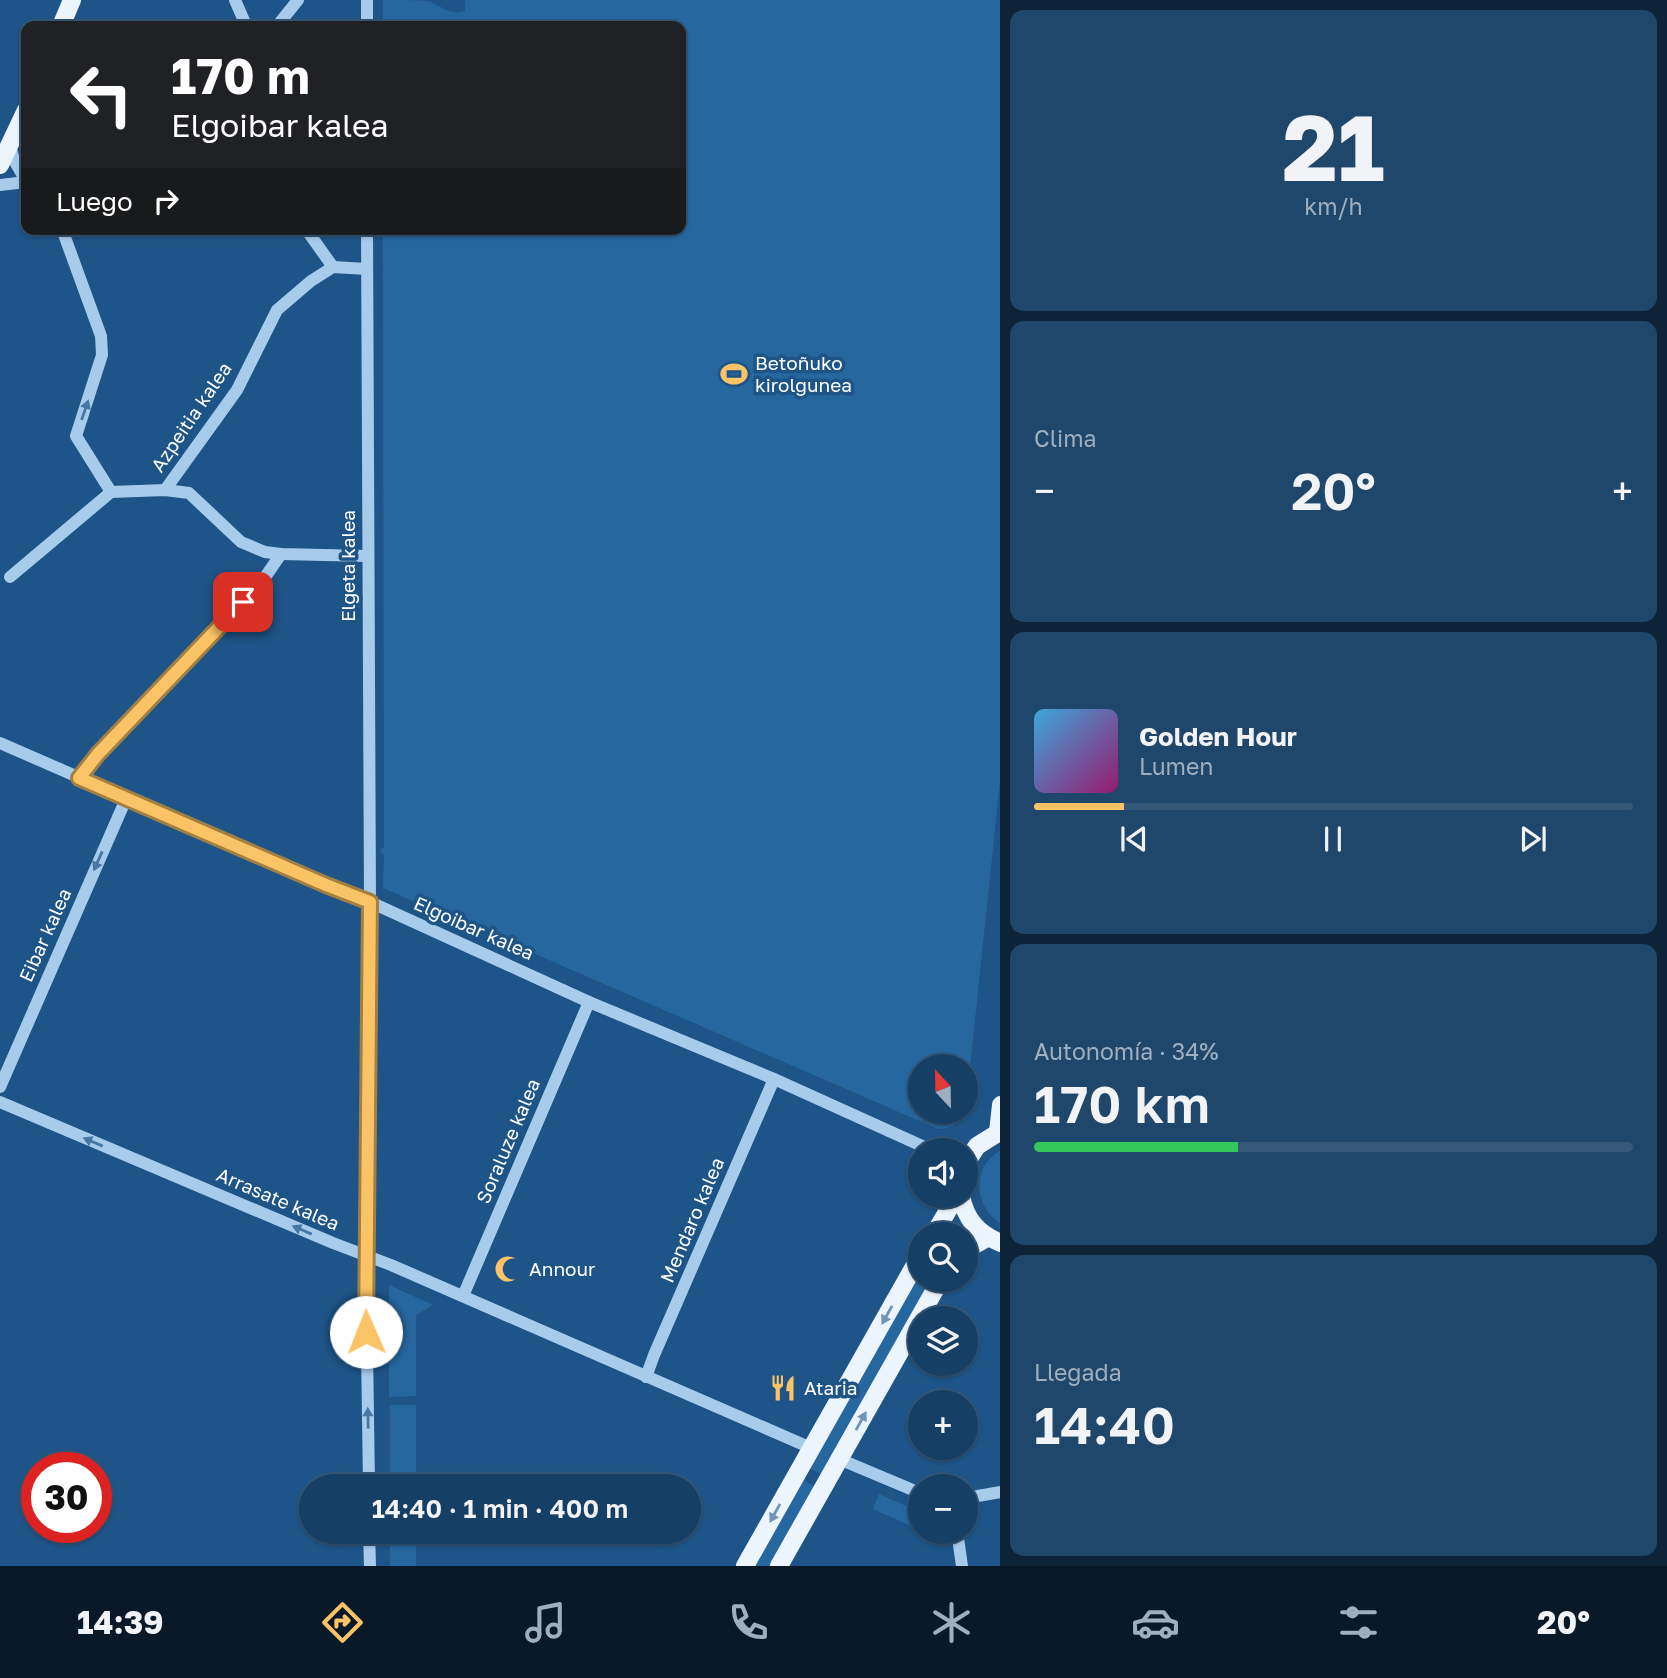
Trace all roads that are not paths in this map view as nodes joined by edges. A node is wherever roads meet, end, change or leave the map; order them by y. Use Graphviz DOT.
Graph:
graph roads {
  1 [pos="72,0"];
  2 [pos="235,0"];
  3 [pos="298,0"];
  4 [pos="367,0"];
  5 [pos="63,21"];
  6 [pos="246,21"];
  7 [pos="281,21"];
  8 [pos="367,21"];
  9 [pos="21,121"];
  10 [pos="10,145"];
  11 [pos="0,166"];
  12 [pos="21,172"];
  13 [pos="21,182"];
  14 [pos="0,185"];
  15 [pos="64,235"];
  16 [pos="310,235"];
  17 [pos="367,235"];
  18 [pos="333,267"];
  19 [pos="367,268"];
  20 [pos="165,490"];
  21 [pos="111,492"];
  22 [pos="281,554"];
  23 [pos="367,556"];
  24 [pos="10,578"];
  25 [pos="0,743"];
  26 [pos="79,778"];
  27 [pos="125,799"];
  28 [pos="370,902"];
  29 [pos="589,1002"];
  30 [pos="774,1079"];
  31 [pos="0,1087"];
  32 [pos="0,1102"];
  33 [pos="1000,1105"];
  34 [pos="999,1131"];
  35 [pos="908,1140"];
  36 [pos="978,1145"];
  37 [pos="963,1208"];
  38 [pos="994,1240"];
  39 [pos="366,1256"];
  40 [pos="908,1277"];
  41 [pos="934,1292"];
  42 [pos="463,1296"];
  43 [pos="646,1377"];
  44 [pos="811,1448"];
  45 [pos="839,1459"];
  46 [pos="369,1474"];
  47 [pos="908,1488"];
  48 [pos="1000,1492"];
  49 [pos="978,1496"];
  50 [pos="369,1544"];
  51 [pos="959,1544"];
  52 [pos="370,1566"];
  53 [pos="745,1566"];
  54 [pos="779,1566"];
  55 [pos="962,1566"];
  1 -- 5 [label="main road"];
  2 -- 6 [label="street"];
  3 -- 7 [label="street"];
  4 -- 8 [label="street"];
  9 -- 10 [label="main road"];
  10 -- 11 [label="main road"];
  10 -- 12 [label="street"];
  13 -- 14 [label="street"];
  21 -- 15 [label="street, one-way"];
  16 -- 18 [label="street"];
  17 -- 19 [label="street, Elgeta kalea"];
  18 -- 19 [label="street"];
  18 -- 20 [label="street, Azpeitia kalea"];
  19 -- 23 [label="street, Elgeta kalea"];
  20 -- 21 [label="street"];
  20 -- 22 [label="street"];
  21 -- 24 [label="street"];
  22 -- 23 [label="street"];
  22 -- 26 [label="street"];
  23 -- 28 [label="street, Elgeta kalea"];
  25 -- 26 [label="street, Elgoibar kalea"];
  26 -- 27 [label="street, Elgoibar kalea"];
  27 -- 28 [label="street, Elgoibar kalea"];
  27 -- 31 [label="street, Eibar kalea, one-way"];
  28 -- 29 [label="street, Elgoibar kalea"];
  28 -- 39 [label="street, Elgeta kalea"];
  29 -- 30 [label="street, Elgoibar kalea"];
  29 -- 42 [label="street, Soraluze kalea"];
  30 -- 35 [label="street, Elgoibar kalea"];
  30 -- 43 [label="street, Mendaro kalea"];
  39 -- 32 [label="street, Arrasate kalea, one-way"];
  33 -- 34 [label="main road"];
  34 -- 36 [label="main road"];
  37 -- 38 [label="main road"];
  39 -- 42 [label="street, Arrasate kalea"];
  46 -- 39 [label="street, Elgeta kalea, one-way"];
  40 -- 44 [label="main road, one-way"];
  45 -- 41 [label="main road, one-way"];
  42 -- 43 [label="street, Arrasate kalea"];
  43 -- 44 [label="street, Arrasate kalea"];
  44 -- 53 [label="main road, one-way"];
  45 -- 47 [label="street"];
  45 -- 54 [label="main road"];
  48 -- 49 [label="street"];
  50 -- 52 [label="street"];
  51 -- 55 [label="street"];
}
